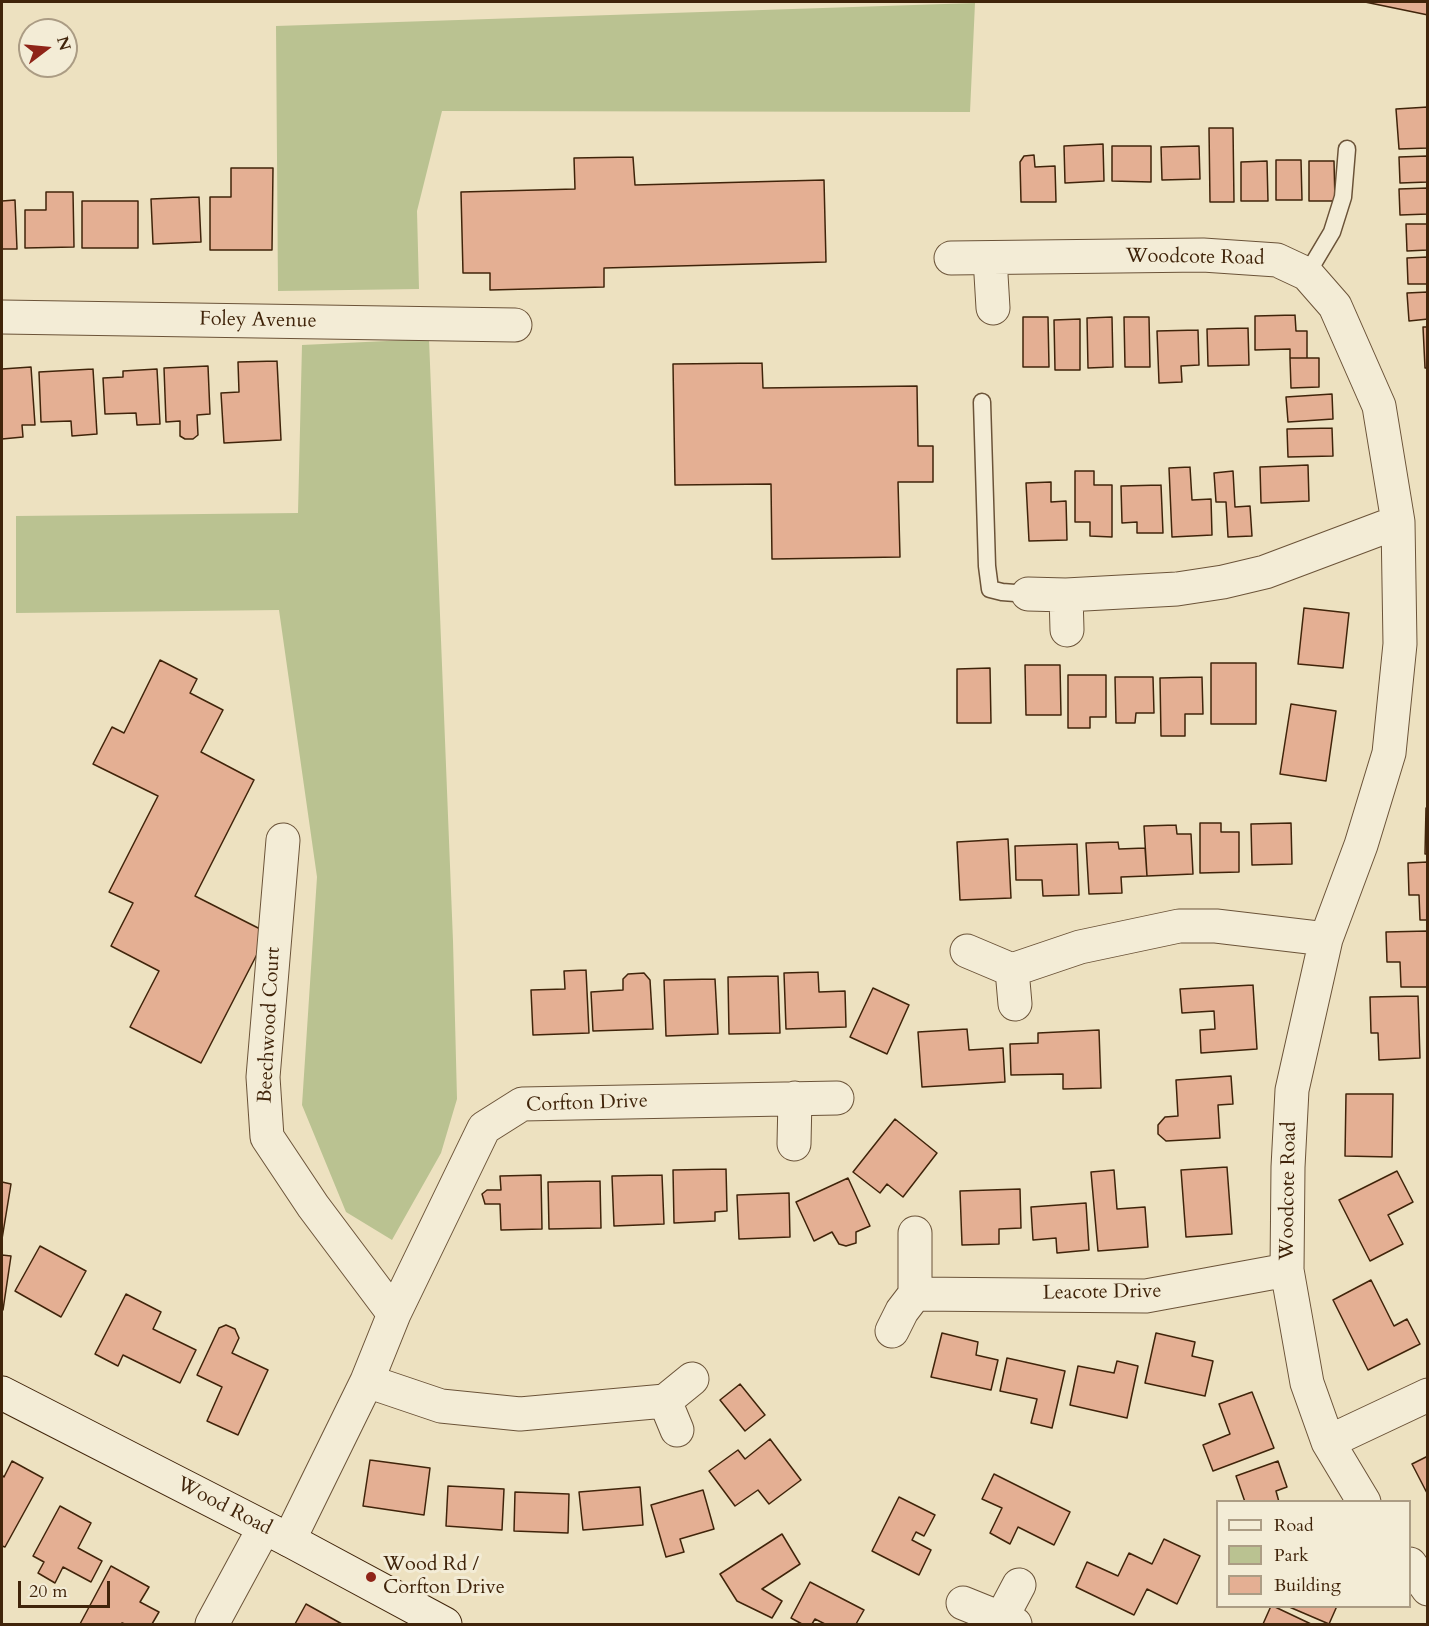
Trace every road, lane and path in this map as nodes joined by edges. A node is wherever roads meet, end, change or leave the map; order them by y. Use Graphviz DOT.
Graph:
graph roads {
  1 [pos="1347,150"];
  2 [pos="951,258"];
  3 [pos="990,258"];
  4 [pos="1307,274"];
  5 [pos="993,308"];
  6 [pos="2,317"];
  7 [pos="515,325"];
  8 [pos="982,402"];
  9 [pos="1398,522"];
  10 [pos="1028,594"];
  11 [pos="1066,595"];
  12 [pos="1067,630"];
  13 [pos="1414,642"];
  14 [pos="283,840"];
  15 [pos="1326,939"];
  16 [pos="967,951"];
  17 [pos="1012,970"];
  18 [pos="1015,1004"];
  19 [pos="795,1098"];
  20 [pos="837,1098"];
  21 [pos="795,1144"];
  22 [pos="915,1233"];
  23 [pos="1287,1270"];
  24 [pos="915,1293"];
  25 [pos="394,1314"];
  26 [pos="892,1331"];
  27 [pos="692,1379"];
  28 [pos="367,1382"];
  29 [pos="2,1393"];
  30 [pos="1428,1395"];
  31 [pos="1328,1442"];
  32 [pos="1363,1500"];
  33 [pos="277,1534"];
  34 [pos="1411,1565"];
  35 [pos="1019,1585"];
  36 [pos="1428,1589"];
  37 [pos="963,1602"];
  38 [pos="1009,1621"];
  39 [pos="212,1624"];
  40 [pos="445,1624"];
  1 -- 4 [label="lane"];
  2 -- 3 [label="street, Woodcote Road"];
  3 -- 4 [label="street, Woodcote Road"];
  3 -- 5 [label="street"];
  4 -- 9 [label="street, Woodcote Road"];
  6 -- 7 [label="street, Foley Avenue"];
  8 -- 10 [label="lane"];
  9 -- 11 [label="street"];
  9 -- 13 [label="street, Woodcote Road"];
  10 -- 11 [label="street"];
  11 -- 12 [label="street"];
  13 -- 15 [label="street, Woodcote Road"];
  14 -- 25 [label="street, Beechwood Court"];
  15 -- 17 [label="street"];
  15 -- 23 [label="street, Woodcote Road"];
  16 -- 17 [label="street"];
  17 -- 18 [label="street"];
  19 -- 20 [label="street, Corfton Drive"];
  19 -- 21 [label="street"];
  19 -- 25 [label="street, Corfton Drive"];
  22 -- 24 [label="street"];
  23 -- 24 [label="street, Leacote Drive"];
  23 -- 31 [label="street, Woodcote Road"];
  24 -- 26 [label="street"];
  25 -- 28 [label="street, Corfton Drive"];
  27 -- 28 [label="street"];
  28 -- 33 [label="street, Corfton Drive"];
  29 -- 33 [label="street, Wood Road"];
  30 -- 31 [label="street"];
  31 -- 32 [label="street, Woodcote Road"];
  33 -- 39 [label="street, Corfton Drive"];
  33 -- 40 [label="street, Wood Road"];
  34 -- 36 [label="street"];
  35 -- 38 [label="street"];
  37 -- 38 [label="street"];
}
